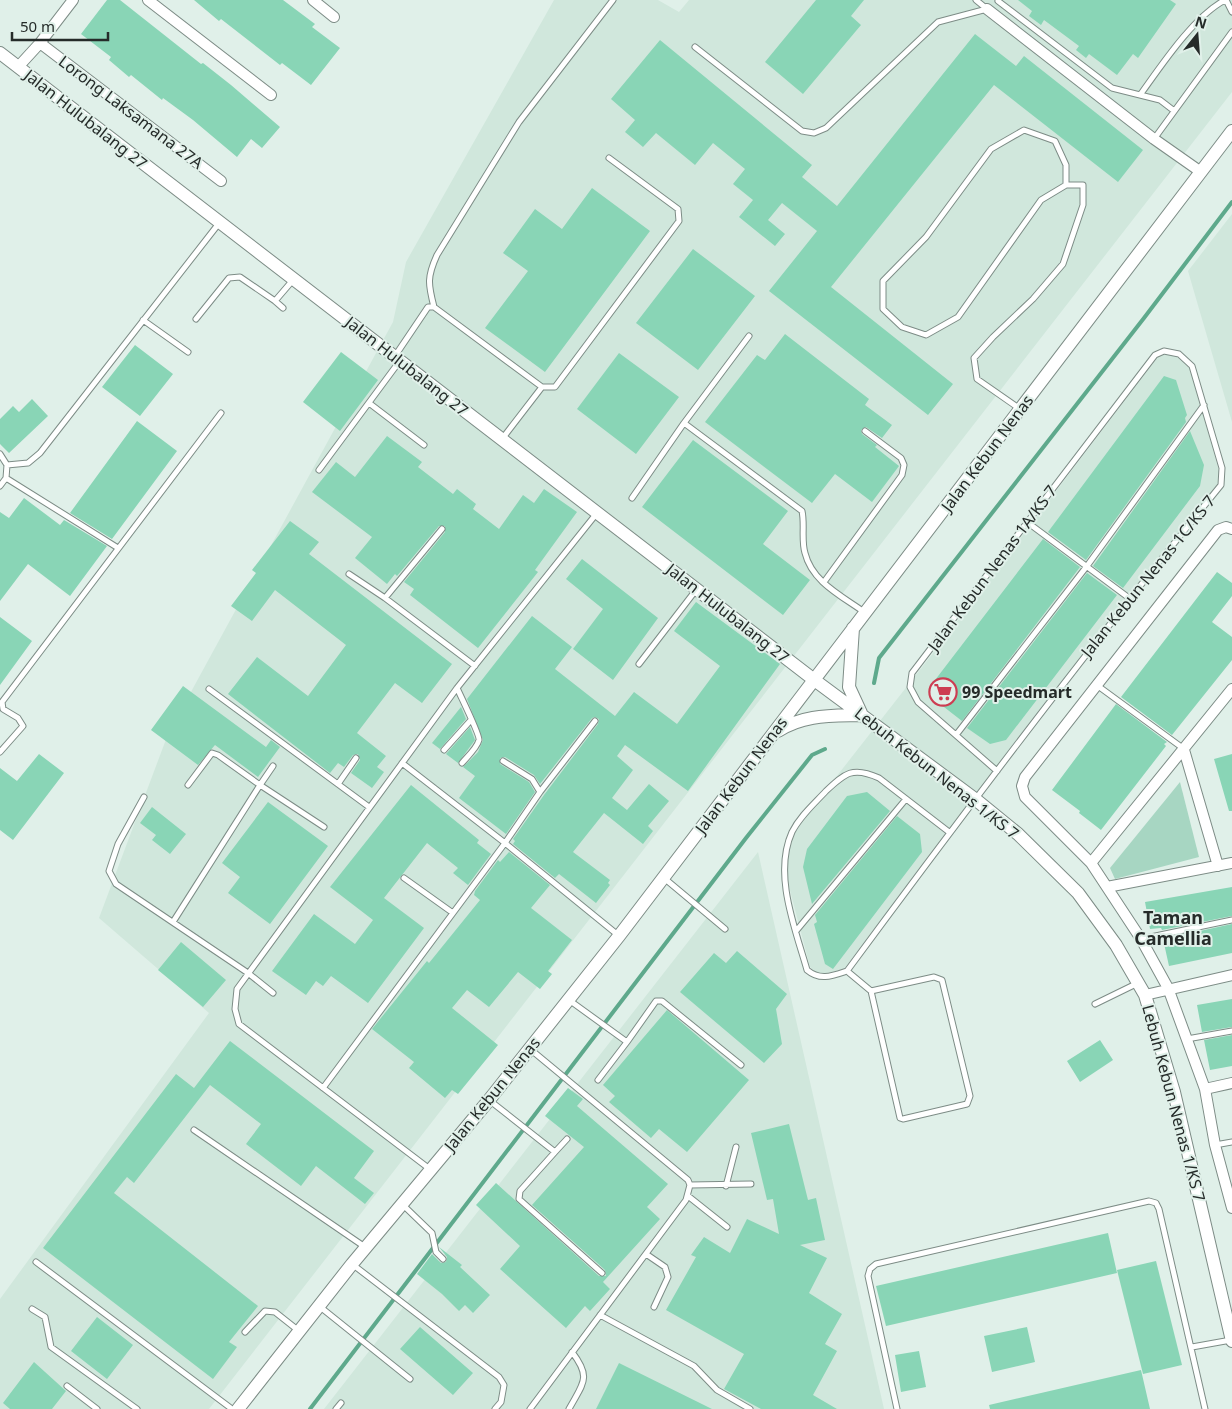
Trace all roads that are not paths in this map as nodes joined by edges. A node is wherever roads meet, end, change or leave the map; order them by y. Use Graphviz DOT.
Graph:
graph roads {
  1 [pos="73,0"];
  2 [pos="148,0"];
  3 [pos="313,0"];
  4 [pos="614,0"];
  5 [pos="976,0"];
  6 [pos="1225,0"];
  7 [pos="998,1"];
  8 [pos="987,9"];
  9 [pos="1232,12"];
  10 [pos="334,16"];
  11 [pos="1232,32"];
  12 [pos="40,43"];
  13 [pos="695,47"];
  14 [pos="0,53"];
  15 [pos="18,66"];
  16 [pos="272,95"];
  17 [pos="1140,95"];
  18 [pos="1173,110"];
  19 [pos="1232,131"];
  20 [pos="1154,139"];
  21 [pos="609,158"];
  22 [pos="1201,172"];
  23 [pos="221,181"];
  24 [pos="1066,185"];
  25 [pos="220,222"];
  26 [pos="294,279"];
  27 [pos="275,301"];
  28 [pos="434,307"];
  29 [pos="283,308"];
  30 [pos="196,319"];
  31 [pos="143,320"];
  32 [pos="750,336"];
  33 [pos="188,352"];
  34 [pos="1155,355"];
  35 [pos="398,359"];
  36 [pos="542,386"];
  37 [pos="369,403"];
  38 [pos="1204,405"];
  39 [pos="1020,409"];
  40 [pos="221,413"];
  41 [pos="684,423"];
  42 [pos="864,431"];
  43 [pos="502,440"];
  44 [pos="424,445"];
  45 [pos="0,454"];
  46 [pos="7,465"];
  47 [pos="318,470"];
  48 [pos="6,478"];
  49 [pos="0,486"];
  50 [pos="632,498"];
  51 [pos="598,513"];
  52 [pos="1026,522"];
  53 [pos="1232,528"];
  54 [pos="442,529"];
  55 [pos="118,548"];
  56 [pos="1087,566"];
  57 [pos="349,574"];
  58 [pos="824,582"];
  59 [pos="697,589"];
  60 [pos="386,598"];
  61 [pos="1129,598"];
  62 [pos="865,612"];
  63 [pos="853,628"];
  64 [pos="639,664"];
  65 [pos="475,666"];
  66 [pos="814,679"];
  67 [pos="1098,686"];
  68 [pos="457,688"];
  69 [pos="209,689"];
  70 [pos="1232,689"];
  71 [pos="856,710"];
  72 [pos="471,720"];
  73 [pos="595,721"];
  74 [pos="956,735"];
  75 [pos="771,736"];
  76 [pos="444,750"];
  77 [pos="1184,750"];
  78 [pos="0,752"];
  79 [pos="356,758"];
  80 [pos="503,761"];
  81 [pos="402,763"];
  82 [pos="462,763"];
  83 [pos="273,766"];
  84 [pos="997,770"];
  85 [pos="338,784"];
  86 [pos="188,785"];
  87 [pos="260,785"];
  88 [pos="540,792"];
  89 [pos="144,797"];
  90 [pos="906,799"];
  91 [pos="975,799"];
  92 [pos="369,807"];
  93 [pos="324,827"];
  94 [pos="949,832"];
  95 [pos="506,843"];
  96 [pos="1091,863"];
  97 [pos="1232,863"];
  98 [pos="1218,866"];
  99 [pos="404,878"];
  100 [pos="664,878"];
  101 [pos="1107,887"];
  102 [pos="453,913"];
  103 [pos="1232,920"];
  104 [pos="173,922"];
  105 [pos="725,929"];
  106 [pos="796,931"];
  107 [pos="619,936"];
  108 [pos="1141,939"];
  109 [pos="847,971"];
  110 [pos="248,973"];
  111 [pos="1232,975"];
  112 [pos="1138,983"];
  113 [pos="1168,988"];
  114 [pos="871,991"];
  115 [pos="273,993"];
  116 [pos="1145,995"];
  117 [pos="568,999"];
  118 [pos="1095,1004"];
  119 [pos="1232,1031"];
  120 [pos="1187,1040"];
  121 [pos="627,1042"];
  122 [pos="529,1048"];
  123 [pos="740,1064"];
  124 [pos="598,1080"];
  125 [pos="1232,1083"];
  126 [pos="324,1088"];
  127 [pos="1205,1089"];
  128 [pos="488,1100"];
  129 [pos="194,1130"];
  130 [pos="567,1139"];
  131 [pos="1232,1142"];
  132 [pos="1215,1145"];
  133 [pos="736,1147"];
  134 [pos="555,1152"];
  135 [pos="432,1170"];
  136 [pos="751,1184"];
  137 [pos="690,1185"];
  138 [pos="726,1186"];
  139 [pos="688,1196"];
  140 [pos="1230,1196"];
  141 [pos="402,1204"];
  142 [pos="1232,1208"];
  143 [pos="727,1227"];
  144 [pos="366,1248"];
  145 [pos="646,1254"];
  146 [pos="443,1259"];
  147 [pos="36,1262"];
  148 [pos="352,1264"];
  149 [pos="602,1273"];
  150 [pos="319,1305"];
  151 [pos="654,1307"];
  152 [pos="32,1309"];
  153 [pos="600,1316"];
  154 [pos="1230,1327"];
  155 [pos="299,1331"];
  156 [pos="245,1332"];
  157 [pos="1232,1340"];
  158 [pos="1192,1347"];
  159 [pos="572,1352"];
  160 [pos="410,1379"];
  161 [pos="67,1386"];
  162 [pos="341,1403"];
  163 [pos="97,1409"];
  164 [pos="137,1409"];
  165 [pos="232,1409"];
  166 [pos="238,1409"];
  167 [pos="336,1409"];
  168 [pos="495,1409"];
  169 [pos="530,1409"];
  170 [pos="568,1409"];
  171 [pos="750,1409"];
  172 [pos="897,1409"];
  173 [pos="1204,1409"];
  1 -- 12 [label="street"];
  2 -- 16 [label="street"];
  3 -- 10 [label="street"];
  4 -- 28 [label="lane"];
  5 -- 8 [label="lane"];
  6 -- 9 [label="lane"];
  6 -- 17 [label="lane"];
  7 -- 17 [label="lane"];
  8 -- 13 [label="lane"];
  8 -- 20 [label="street"];
  11 -- 18 [label="lane"];
  12 -- 15 [label="street"];
  12 -- 23 [label="street, Lorong Laksamana 27A"];
  14 -- 15 [label="street, Jalan Hulubalang 27"];
  15 -- 25 [label="street, Jalan Hulubalang 27"];
  17 -- 18 [label="lane"];
  18 -- 20 [label="lane"];
  19 -- 22 [label="street, Jalan Kebun Nenas"];
  20 -- 22 [label="street"];
  21 -- 36 [label="lane"];
  22 -- 39 [label="street, Jalan Kebun Nenas"];
  24 -- 24 [label="lane"];
  24 -- 39 [label="lane"];
  25 -- 26 [label="street, Jalan Hulubalang 27"];
  25 -- 31 [label="lane"];
  26 -- 27 [label="lane"];
  26 -- 35 [label="street, Jalan Hulubalang 27"];
  27 -- 29 [label="lane"];
  27 -- 30 [label="lane"];
  28 -- 35 [label="lane"];
  28 -- 36 [label="lane"];
  31 -- 33 [label="lane"];
  31 -- 46 [label="lane"];
  32 -- 41 [label="lane"];
  34 -- 38 [label="lane, Jalan Kebun Nenas 1C/KS 7"];
  34 -- 52 [label="lane, Jalan Kebun Nenas 1A/KS 7"];
  35 -- 37 [label="lane"];
  35 -- 43 [label="street, Jalan Hulubalang 27"];
  36 -- 43 [label="lane"];
  37 -- 44 [label="lane"];
  37 -- 47 [label="lane"];
  38 -- 56 [label="lane"];
  38 -- 61 [label="lane, Jalan Kebun Nenas 1C/KS 7"];
  39 -- 62 [label="street, Jalan Kebun Nenas"];
  40 -- 55 [label="lane"];
  41 -- 50 [label="lane"];
  41 -- 58 [label="lane"];
  42 -- 58 [label="lane"];
  43 -- 51 [label="street, Jalan Hulubalang 27"];
  45 -- 46 [label="lane"];
  46 -- 48 [label="lane"];
  48 -- 49 [label="lane"];
  48 -- 55 [label="lane"];
  51 -- 59 [label="street, Jalan Hulubalang 27"];
  51 -- 65 [label="lane"];
  52 -- 56 [label="lane"];
  52 -- 74 [label="lane, Jalan Kebun Nenas 1A/KS 7"];
  53 -- 67 [label="street"];
  54 -- 60 [label="lane"];
  55 -- 78 [label="lane"];
  56 -- 61 [label="lane"];
  56 -- 74 [label="lane"];
  57 -- 60 [label="lane"];
  58 -- 62 [label="lane"];
  59 -- 64 [label="lane"];
  59 -- 66 [label="street, Jalan Hulubalang 27"];
  60 -- 65 [label="lane"];
  61 -- 84 [label="lane, Jalan Kebun Nenas 1C/KS 7"];
  62 -- 63 [label="street, Jalan Kebun Nenas"];
  63 -- 66 [label="street, Jalan Kebun Nenas"];
  63 -- 71 [label="street"];
  65 -- 68 [label="lane"];
  66 -- 71 [label="street, Lebuh Kebun Nenas 1/KS 7"];
  66 -- 75 [label="street, Jalan Kebun Nenas"];
  67 -- 77 [label="lane"];
  67 -- 96 [label="street"];
  68 -- 72 [label="lane"];
  68 -- 81 [label="lane"];
  69 -- 85 [label="lane"];
  70 -- 77 [label="street"];
  71 -- 75 [label="street"];
  71 -- 91 [label="street, Lebuh Kebun Nenas 1/KS 7"];
  72 -- 76 [label="lane"];
  72 -- 82 [label="lane"];
  73 -- 88 [label="lane"];
  74 -- 84 [label="lane, Jalan Kebun Nenas 1A/KS 7"];
  75 -- 100 [label="street, Jalan Kebun Nenas"];
  77 -- 96 [label="street"];
  77 -- 98 [label="street"];
  79 -- 85 [label="lane"];
  80 -- 88 [label="lane"];
  81 -- 92 [label="lane"];
  81 -- 95 [label="lane"];
  83 -- 87 [label="lane"];
  84 -- 91 [label="lane, Jalan Kebun Nenas 1C/KS 7"];
  85 -- 92 [label="lane"];
  86 -- 87 [label="lane"];
  87 -- 93 [label="lane"];
  87 -- 104 [label="lane"];
  88 -- 95 [label="lane"];
  89 -- 104 [label="lane"];
  90 -- 94 [label="lane"];
  90 -- 106 [label="lane"];
  90 -- 106 [label="lane"];
  91 -- 94 [label="lane, Jalan Kebun Nenas 1C/KS 7"];
  91 -- 112 [label="street, Lebuh Kebun Nenas 1/KS 7"];
  92 -- 110 [label="lane"];
  94 -- 109 [label="lane, Jalan Kebun Nenas 1C/KS 7"];
  95 -- 102 [label="lane"];
  95 -- 107 [label="lane"];
  96 -- 101 [label="street"];
  97 -- 98 [label="street"];
  98 -- 101 [label="street"];
  99 -- 102 [label="lane"];
  100 -- 105 [label="lane"];
  100 -- 107 [label="street, Jalan Kebun Nenas"];
  101 -- 108 [label="street"];
  102 -- 126 [label="lane"];
  103 -- 108 [label="lane"];
  104 -- 110 [label="lane"];
  106 -- 109 [label="lane"];
  107 -- 117 [label="street, Jalan Kebun Nenas"];
  108 -- 113 [label="street"];
  109 -- 114 [label="lane"];
  110 -- 115 [label="lane"];
  110 -- 126 [label="lane"];
  111 -- 113 [label="street"];
  112 -- 116 [label="street, Lebuh Kebun Nenas 1/KS 7"];
  112 -- 118 [label="lane"];
  113 -- 116 [label="street"];
  113 -- 120 [label="street"];
  114 -- 114 [label="lane"];
  116 -- 154 [label="street, Lebuh Kebun Nenas 1/KS 7"];
  117 -- 121 [label="lane"];
  117 -- 122 [label="street, Jalan Kebun Nenas"];
  119 -- 120 [label="lane"];
  120 -- 127 [label="street"];
  121 -- 123 [label="lane"];
  121 -- 124 [label="lane"];
  122 -- 128 [label="street, Jalan Kebun Nenas"];
  122 -- 137 [label="lane"];
  125 -- 127 [label="street"];
  126 -- 135 [label="lane"];
  127 -- 132 [label="street"];
  128 -- 134 [label="lane"];
  128 -- 135 [label="street, Jalan Kebun Nenas"];
  129 -- 144 [label="lane"];
  130 -- 134 [label="lane"];
  131 -- 132 [label="lane"];
  132 -- 140 [label="street"];
  133 -- 138 [label="lane"];
  134 -- 149 [label="lane"];
  135 -- 141 [label="street, Jalan Kebun Nenas"];
  136 -- 138 [label="lane"];
  137 -- 138 [label="lane"];
  137 -- 139 [label="lane"];
  139 -- 143 [label="lane"];
  139 -- 145 [label="lane"];
  140 -- 142 [label="street"];
  141 -- 144 [label="street, Jalan Kebun Nenas"];
  141 -- 146 [label="lane"];
  144 -- 148 [label="street, Jalan Kebun Nenas"];
  145 -- 151 [label="lane"];
  145 -- 153 [label="lane"];
  147 -- 165 [label="lane"];
  148 -- 150 [label="street, Jalan Kebun Nenas"];
  148 -- 168 [label="lane"];
  150 -- 155 [label="street, Jalan Kebun Nenas"];
  150 -- 160 [label="lane"];
  152 -- 164 [label="lane"];
  153 -- 159 [label="lane"];
  153 -- 171 [label="lane"];
  154 -- 157 [label="street, Lebuh Kebun Nenas 1/KS 7"];
  155 -- 156 [label="lane"];
  155 -- 166 [label="street, Jalan Kebun Nenas"];
  157 -- 158 [label="lane"];
  158 -- 172 [label="lane"];
  158 -- 173 [label="lane"];
  159 -- 169 [label="lane"];
  159 -- 170 [label="lane"];
  161 -- 163 [label="lane"];
  162 -- 167 [label="lane"];
}
